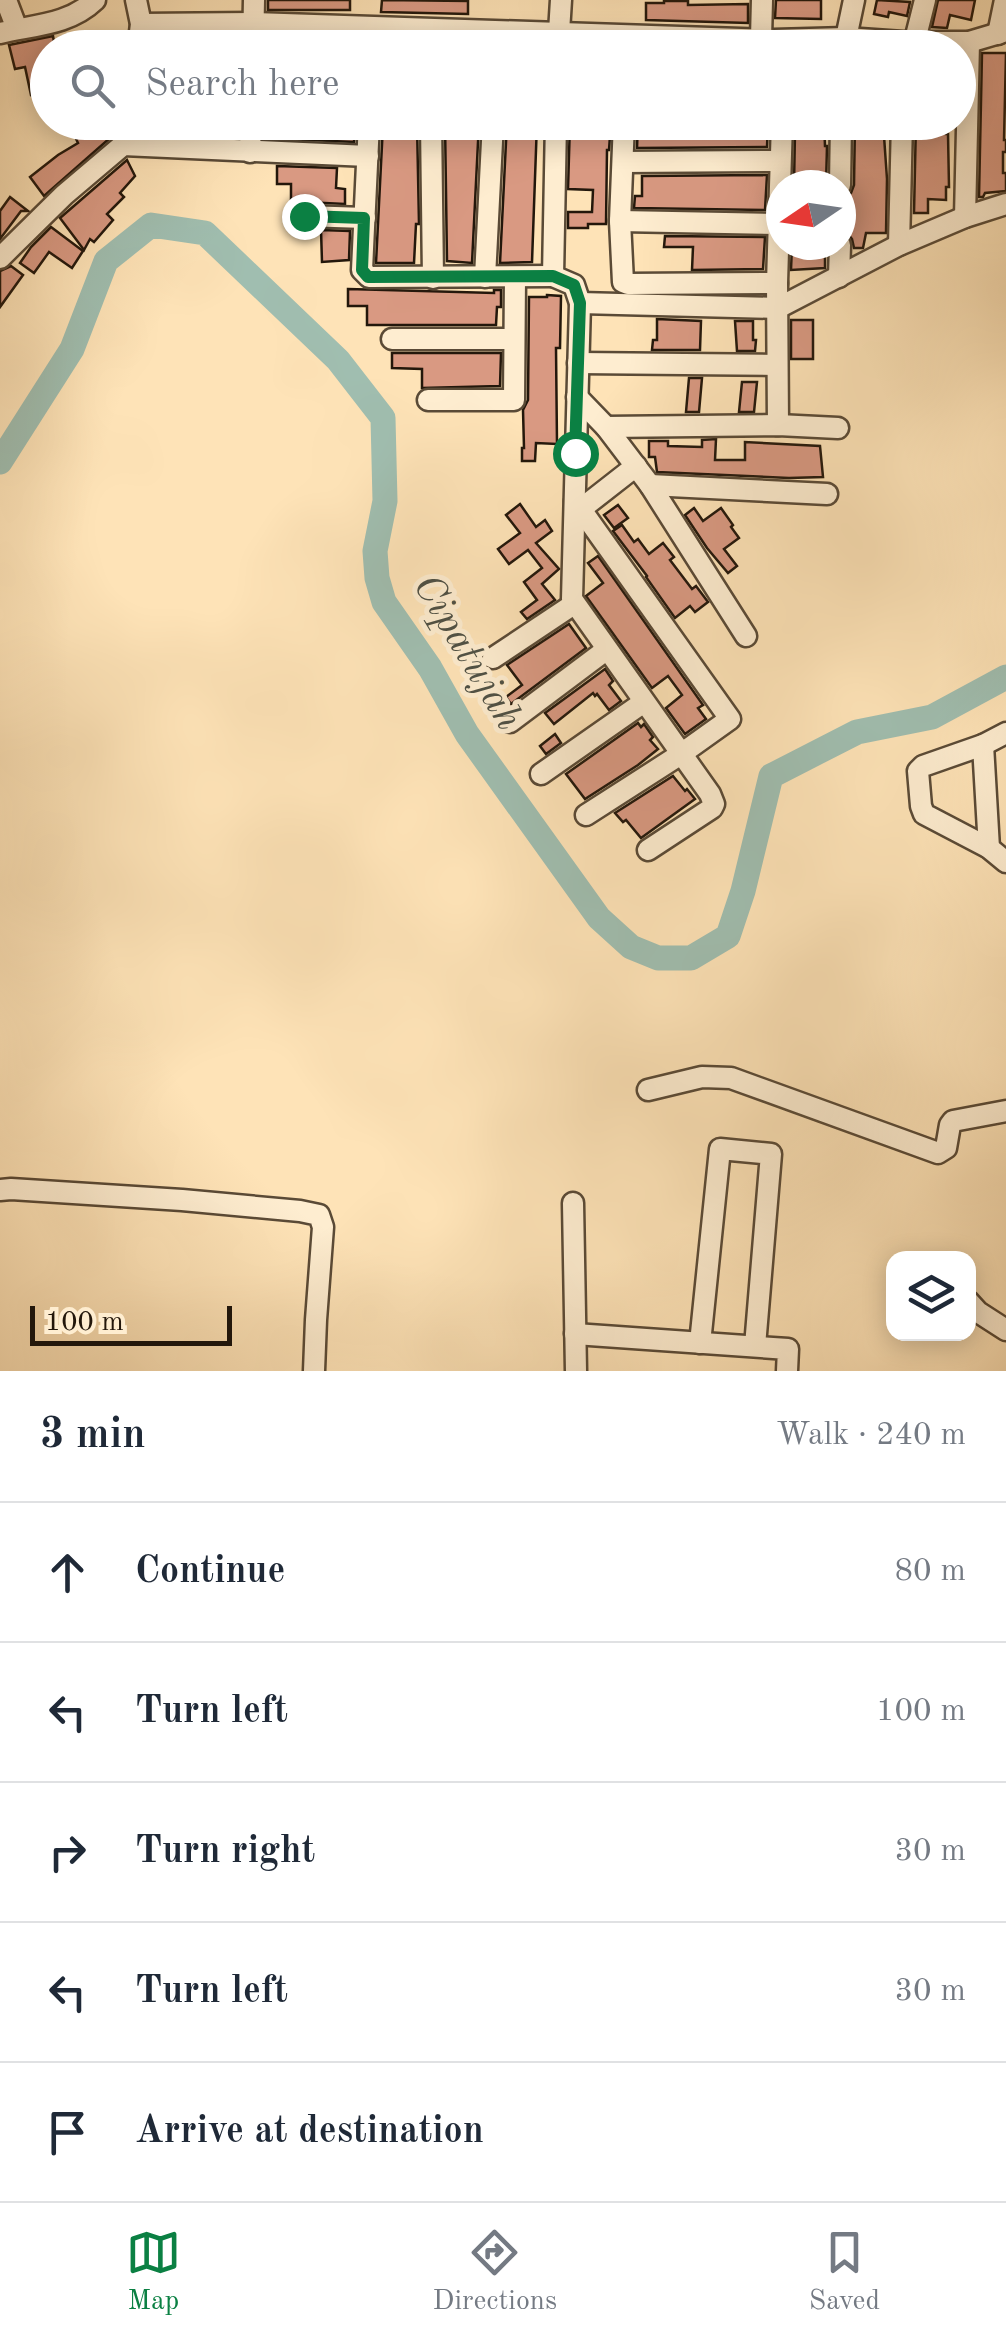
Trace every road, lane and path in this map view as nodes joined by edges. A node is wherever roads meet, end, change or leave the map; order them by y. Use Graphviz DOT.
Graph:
graph roads {
  1 [pos="6,0"];
  2 [pos="94,0"];
  3 [pos="136,0"];
  4 [pos="254,0"];
  5 [pos="561,0"];
  6 [pos="762,0"];
  7 [pos="854,0"];
  8 [pos="926,0"];
  9 [pos="1005,0"];
  10 [pos="253,23"];
  11 [pos="141,24"];
  12 [pos="140,30"];
  13 [pos="253,30"];
  14 [pos="308,30"];
  15 [pos="559,30"];
  16 [pos="768,30"];
  17 [pos="848,30"];
  18 [pos="913,30"];
  19 [pos="8,31"];
  20 [pos="1002,33"];
  21 [pos="976,40"];
  22 [pos="124,140"];
  23 [pos="250,140"];
  24 [pos="368,140"];
  25 [pos="431,140"];
  26 [pos="492,140"];
  27 [pos="556,140"];
  28 [pos="624,140"];
  29 [pos="781,140"];
  30 [pos="841,140"];
  31 [pos="902,140"];
  32 [pos="967,140"];
  33 [pos="123,145"];
  34 [pos="250,152"];
  35 [pos="368,156"];
  36 [pos="780,161"];
  37 [pos="623,162"];
  38 [pos="780,170"];
  39 [pos="840,170"];
  40 [pos="1006,204"];
  41 [pos="304,216"];
  42 [pos="965,217"];
  43 [pos="364,218"];
  44 [pos="620,221"];
  45 [pos="766,224"];
  46 [pos="899,245"];
  47 [pos="0,258"];
  48 [pos="778,260"];
  49 [pos="840,260"];
  50 [pos="485,276"];
  51 [pos="553,276"];
  52 [pos="839,276"];
  53 [pos="432,278"];
  54 [pos="515,278"];
  55 [pos="778,283"];
  56 [pos="580,303"];
  57 [pos="778,308"];
  58 [pos="392,339"];
  59 [pos="514,339"];
  60 [pos="578,363"];
  61 [pos="777,365"];
  62 [pos="577,396"];
  63 [pos="428,400"];
  64 [pos="778,425"];
  65 [pos="606,428"];
  66 [pos="838,428"];
  67 [pos="636,466"];
  68 [pos="650,485"];
  69 [pos="827,494"];
  70 [pos="578,505"];
  71 [pos="574,604"];
  72 [pos="746,636"];
  73 [pos="606,650"];
  74 [pos="493,658"];
  75 [pos="644,702"];
  76 [pos="510,722"];
  77 [pos="1006,733"];
  78 [pos="983,746"];
  79 [pos="681,754"];
  80 [pos="541,774"];
  81 [pos="586,815"];
  82 [pos="989,848"];
  83 [pos="648,850"];
  84 [pos="1006,862"];
  85 [pos="648,1090"];
  86 [pos="1006,1111"];
  87 [pos="0,1190"];
  88 [pos="573,1203"];
  89 [pos="976,1310"];
  90 [pos="1006,1330"];
  91 [pos="575,1334"];
  92 [pos="700,1342"];
  93 [pos="756,1346"];
  94 [pos="314,1371"];
  95 [pos="576,1371"];
  96 [pos="786,1371"];
  1 -- 19 [label="street"];
  2 -- 19 [label="street"];
  3 -- 11 [label="street"];
  4 -- 10 [label="street"];
  5 -- 15 [label="street"];
  6 -- 16 [label="street"];
  7 -- 17 [label="street"];
  8 -- 18 [label="street"];
  9 -- 20 [label="street"];
  10 -- 11 [label="street"];
  10 -- 13 [label="street"];
  10 -- 14 [label="street"];
  11 -- 12 [label="street"];
  20 -- 21 [label="street"];
  22 -- 33 [label="street"];
  23 -- 34 [label="street"];
  24 -- 35 [label="street"];
  25 -- 53 [label="street"];
  26 -- 50 [label="street"];
  27 -- 51 [label="street"];
  28 -- 37 [label="street"];
  29 -- 36 [label="street"];
  30 -- 39 [label="street"];
  31 -- 46 [label="street"];
  32 -- 42 [label="street"];
  33 -- 34 [label="street"];
  33 -- 47 [label="street"];
  34 -- 35 [label="street"];
  35 -- 43 [label="street"];
  36 -- 37 [label="street"];
  36 -- 38 [label="street"];
  37 -- 44 [label="street"];
  40 -- 42 [label="street"];
  41 -- 43 [label="street"];
  42 -- 46 [label="street"];
  43 -- 53 [label="street"];
  44 -- 45 [label="street"];
  44 -- 55 [label="street"];
  46 -- 52 [label="street"];
  48 -- 55 [label="street"];
  49 -- 52 [label="street"];
  50 -- 53 [label="street"];
  50 -- 54 [label="street"];
  51 -- 54 [label="street"];
  51 -- 56 [label="street"];
  52 -- 57 [label="street"];
  54 -- 59 [label="street"];
  55 -- 57 [label="street"];
  56 -- 57 [label="street"];
  56 -- 60 [label="street"];
  57 -- 61 [label="street"];
  58 -- 59 [label="street"];
  59 -- 63 [label="street"];
  60 -- 61 [label="street"];
  60 -- 62 [label="street"];
  61 -- 64 [label="street"];
  62 -- 65 [label="street"];
  62 -- 70 [label="street"];
  64 -- 65 [label="street"];
  64 -- 66 [label="street"];
  65 -- 67 [label="street"];
  67 -- 68 [label="street"];
  67 -- 70 [label="street"];
  68 -- 69 [label="street"];
  68 -- 72 [label="street"];
  70 -- 71 [label="street"];
  70 -- 79 [label="street"];
  71 -- 73 [label="street"];
  71 -- 74 [label="street"];
  73 -- 75 [label="street"];
  73 -- 76 [label="street"];
  75 -- 79 [label="street"];
  75 -- 80 [label="street"];
  77 -- 78 [label="street"];
  78 -- 82 [label="street"];
  78 -- 82 [label="street"];
  79 -- 81 [label="street"];
  79 -- 83 [label="street"];
  82 -- 84 [label="street"];
  85 -- 86 [label="street"];
  87 -- 94 [label="street"];
  88 -- 91 [label="street"];
  89 -- 90 [label="street"];
  91 -- 92 [label="street"];
  91 -- 95 [label="street"];
  92 -- 93 [label="street"];
  92 -- 93 [label="street"];
  93 -- 96 [label="street"];
}
